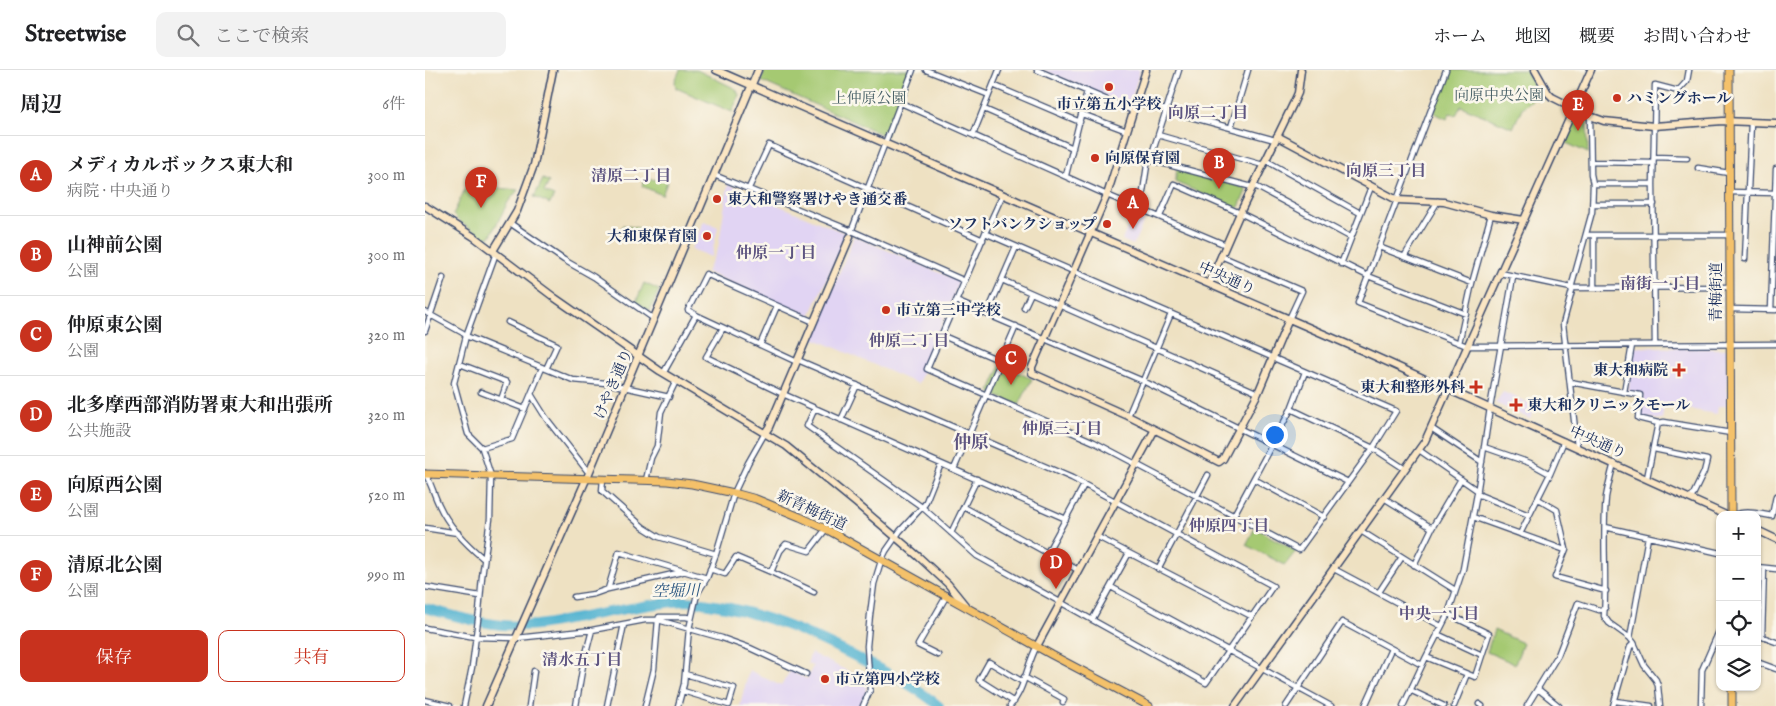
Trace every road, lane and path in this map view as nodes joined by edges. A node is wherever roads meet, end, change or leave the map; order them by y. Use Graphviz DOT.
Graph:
graph roads {
  1 [pos="553,70"];
  2 [pos="717,70"];
  3 [pos="758,70"];
  4 [pos="913,70"];
  5 [pos="926,70"];
  6 [pos="999,70"];
  7 [pos="1037,70"];
  8 [pos="1146,70"];
  9 [pos="1179,70"];
  10 [pos="1248,70"];
  11 [pos="1301,70"];
  12 [pos="1446,70"];
  13 [pos="1535,70"];
  14 [pos="1591,70"];
  15 [pos="1689,70"];
  16 [pos="1729,70"];
  17 [pos="752,85"];
  18 [pos="993,85"];
  19 [pos="1087,91"];
  20 [pos="989,95"];
  21 [pos="1136,102"];
  22 [pos="901,103"];
  23 [pos="1573,108"];
  24 [pos="984,109"];
  25 [pos="1166,110"];
  26 [pos="1133,111"];
  27 [pos="1082,114"];
  28 [pos="1590,116"];
  29 [pos="1729,121"];
  30 [pos="1080,122"];
  31 [pos="1751,122"];
  32 [pos="1776,123"];
  33 [pos="1654,126"];
  34 [pos="1231,127"];
  35 [pos="1127,131"];
  36 [pos="973,135"];
  37 [pos="1158,135"];
  38 [pos="1277,138"];
  39 [pos="885,143"];
  40 [pos="1073,148"];
  41 [pos="1121,152"];
  42 [pos="1687,158"];
  43 [pos="1149,160"];
  44 [pos="1654,160"];
  45 [pos="1264,162"];
  46 [pos="1591,162"];
  47 [pos="1698,168"];
  48 [pos="1776,169"];
  49 [pos="1729,173"];
  50 [pos="715,175"];
  51 [pos="1066,175"];
  52 [pos="1593,184"];
  53 [pos="1653,184"];
  54 [pos="1252,187"];
  55 [pos="1371,187"];
  56 [pos="749,188"];
  57 [pos="867,188"];
  58 [pos="1729,192"];
  59 [pos="1748,192"];
  60 [pos="1003,194"];
  61 [pos="1775,194"];
  62 [pos="1107,195"];
  63 [pos="1397,200"];
  64 [pos="1438,201"];
  65 [pos="1593,204"];
  66 [pos="1654,204"];
  67 [pos="425,206"];
  68 [pos="1137,206"];
  69 [pos="1240,212"];
  70 [pos="1360,213"];
  71 [pos="1491,215"];
  72 [pos="1160,216"];
  73 [pos="1524,220"];
  74 [pos="510,223"];
  75 [pos="1090,232"];
  76 [pos="985,233"];
  77 [pos="851,234"];
  78 [pos="1587,235"];
  79 [pos="1594,235"];
  80 [pos="1654,235"];
  81 [pos="1729,235"];
  82 [pos="1350,237"];
  83 [pos="983,240"];
  84 [pos="1226,245"];
  85 [pos="1016,247"];
  86 [pos="1379,247"];
  87 [pos="494,252"];
  88 [pos="1221,256"];
  89 [pos="1404,257"];
  90 [pos="1745,260"];
  91 [pos="1341,264"];
  92 [pos="1074,272"];
  93 [pos="1499,273"];
  94 [pos="1368,276"];
  95 [pos="1513,277"];
  96 [pos="443,278"];
  97 [pos="1002,280"];
  98 [pos="965,281"];
  99 [pos="1472,283"];
  100 [pos="1209,284"];
  101 [pos="1730,287"];
  102 [pos="1571,288"];
  103 [pos="1594,288"];
  104 [pos="1655,288"];
  105 [pos="1031,293"];
  106 [pos="957,301"];
  107 [pos="1059,305"];
  108 [pos="777,306"];
  109 [pos="1024,308"];
  110 [pos="1730,309"];
  111 [pos="1773,310"];
  112 [pos="425,312"];
  113 [pos="987,314"];
  114 [pos="1171,314"];
  115 [pos="1466,314"];
  116 [pos="431,315"];
  117 [pos="696,315"];
  118 [pos="654,319"];
  119 [pos="1289,319"];
  120 [pos="508,322"];
  121 [pos="814,322"];
  122 [pos="1015,326"];
  123 [pos="723,328"];
  124 [pos="425,331"];
  125 [pos="941,335"];
  126 [pos="467,336"];
  127 [pos="1044,338"];
  128 [pos="1459,343"];
  129 [pos="1730,344"];
  130 [pos="1776,344"];
  131 [pos="760,345"];
  132 [pos="1566,345"];
  133 [pos="1632,345"];
  134 [pos="1655,345"];
  135 [pos="1467,346"];
  136 [pos="1501,346"];
  137 [pos="1157,347"];
  138 [pos="640,355"];
  139 [pos="1273,359"];
  140 [pos="798,361"];
  141 [pos="1001,361"];
  142 [pos="459,364"];
  143 [pos="544,368"];
  144 [pos="663,372"];
  145 [pos="1305,372"];
  146 [pos="676,381"];
  147 [pos="1143,381"];
  148 [pos="1570,382"];
  149 [pos="857,385"];
  150 [pos="625,387"];
  151 [pos="1449,390"];
  152 [pos="481,392"];
  153 [pos="1624,392"];
  154 [pos="1258,393"];
  155 [pos="531,394"];
  156 [pos="783,394"];
  157 [pos="986,394"];
  158 [pos="669,397"];
  159 [pos="501,400"];
  160 [pos="525,408"];
  161 [pos="815,408"];
  162 [pos="1490,408"];
  163 [pos="1291,409"];
  164 [pos="1128,416"];
  165 [pos="841,420"];
  166 [pos="1658,423"];
  167 [pos="1431,428"];
  168 [pos="1239,429"];
  169 [pos="1155,431"];
  170 [pos="765,433"];
  171 [pos="969,434"];
  172 [pos="1731,434"];
  173 [pos="1564,441"];
  174 [pos="1272,446"];
  175 [pos="1577,446"];
  176 [pos="1484,447"];
  177 [pos="482,448"];
  178 [pos="1373,448"];
  179 [pos="1654,449"];
  180 [pos="1419,450"];
  181 [pos="1482,462"];
  182 [pos="1137,463"];
  183 [pos="1614,463"];
  184 [pos="941,464"];
  185 [pos="954,469"];
  186 [pos="1405,469"];
  187 [pos="425,474"];
  188 [pos="1551,474"];
  189 [pos="1208,475"];
  190 [pos="491,476"];
  191 [pos="588,476"];
  192 [pos="1647,478"];
  193 [pos="603,479"];
  194 [pos="977,479"];
  195 [pos="1254,479"];
  196 [pos="1461,479"];
  197 [pos="646,480"];
  198 [pos="1348,482"];
  199 [pos="1084,485"];
  200 [pos="1477,492"];
  201 [pos="734,493"];
  202 [pos="1197,496"];
  203 [pos="1776,496"];
  204 [pos="1384,498"];
  205 [pos="1538,499"];
  206 [pos="1691,499"];
  207 [pos="1115,502"];
  208 [pos="922,507"];
  209 [pos="964,507"];
  210 [pos="1717,511"];
  211 [pos="1731,511"];
  212 [pos="1234,515"];
  213 [pos="1529,515"];
  214 [pos="1761,515"];
  215 [pos="1324,517"];
  216 [pos="1473,517"];
  217 [pos="1066,519"];
  218 [pos="1605,527"];
  219 [pos="425,528"];
  220 [pos="1432,528"];
  221 [pos="826,529"];
  222 [pos="1361,531"];
  223 [pos="1761,532"];
  224 [pos="458,533"];
  225 [pos="951,533"];
  226 [pos="1177,534"];
  227 [pos="1520,534"];
  228 [pos="1096,536"];
  229 [pos="1648,537"];
  230 [pos="896,538"];
  231 [pos="1776,539"];
  232 [pos="1565,550"];
  233 [pos="1047,553"];
  234 [pos="1129,553"];
  235 [pos="1716,553"];
  236 [pos="716,554"];
  237 [pos="1402,557"];
  238 [pos="484,559"];
  239 [pos="881,561"];
  240 [pos="1414,565"];
  241 [pos="1158,568"];
  242 [pos="1334,568"];
  243 [pos="1761,568"];
  244 [pos="1764,568"];
  245 [pos="710,569"];
  246 [pos="1775,569"];
  247 [pos="1078,570"];
  248 [pos="683,571"];
  249 [pos="771,572"];
  250 [pos="707,578"];
  251 [pos="425,587"];
  252 [pos="1111,587"];
  253 [pos="608,589"];
  254 [pos="1455,590"];
  255 [pos="1606,591"];
  256 [pos="814,592"];
  257 [pos="1379,592"];
  258 [pos="947,595"];
  259 [pos="480,596"];
  260 [pos="574,597"];
  261 [pos="1060,602"];
  262 [pos="965,605"];
  263 [pos="1605,609"];
  264 [pos="1447,614"];
  265 [pos="1251,616"];
  266 [pos="691,617"];
  267 [pos="1761,619"];
  268 [pos="658,620"];
  269 [pos="1092,620"];
  270 [pos="624,624"];
  271 [pos="1441,626"];
  272 [pos="425,628"];
  273 [pos="689,629"];
  274 [pos="591,630"];
  275 [pos="1437,634"];
  276 [pos="475,636"];
  277 [pos="1761,636"];
  278 [pos="517,637"];
  279 [pos="1716,637"];
  280 [pos="1630,638"];
  281 [pos="1776,642"];
  282 [pos="1634,643"];
  283 [pos="1037,646"];
  284 [pos="1391,649"];
  285 [pos="1228,650"];
  286 [pos="938,655"];
  287 [pos="1482,655"];
  288 [pos="1426,657"];
  289 [pos="1761,663"];
  290 [pos="1422,665"];
  291 [pos="1262,669"];
  292 [pos="1776,669"];
  293 [pos="534,672"];
  294 [pos="685,674"];
  295 [pos="806,674"];
  296 [pos="1467,674"];
  297 [pos="1024,680"];
  298 [pos="1297,688"];
  299 [pos="1538,689"];
  300 [pos="1410,690"];
  301 [pos="683,691"];
  302 [pos="1732,691"];
  303 [pos="425,700"];
  304 [pos="1063,702"];
  305 [pos="1012,704"];
  306 [pos="1139,704"];
  307 [pos="1614,704"];
  308 [pos="450,706"];
  309 [pos="464,706"];
  310 [pos="486,706"];
  311 [pos="529,706"];
  312 [pos="576,706"];
  313 [pos="607,706"];
  314 [pos="645,706"];
  315 [pos="678,706"];
  316 [pos="863,706"];
  317 [pos="1149,706"];
  318 [pos="1235,706"];
  319 [pos="1286,706"];
  320 [pos="1331,706"];
  321 [pos="1365,706"];
  322 [pos="1403,706"];
  323 [pos="1444,706"];
  324 [pos="1454,706"];
  325 [pos="1527,706"];
  326 [pos="1559,706"];
  327 [pos="1651,706"];
  328 [pos="1660,706"];
  329 [pos="1701,706"];
  330 [pos="1732,706"];
  1 -- 74 [label="street"];
  2 -- 17 [label="street, 中央通り"];
  3 -- 17 [label="street, けやき通り"];
  4 -- 22 [label="street"];
  5 -- 20 [label="street"];
  6 -- 18 [label="street"];
  7 -- 19 [label="street"];
  8 -- 21 [label="street"];
  9 -- 25 [label="street"];
  10 -- 34 [label="street"];
  11 -- 38 [label="street"];
  12 -- 63 [label="street"];
  13 -- 23 [label="street"];
  14 -- 23 [label="street"];
  15 -- 33 [label="street"];
  16 -- 29 [label="main road, 青梅街道"];
  17 -- 39 [label="street, 中央通り"];
  17 -- 50 [label="street, けやき通り"];
  18 -- 20 [label="street"];
  18 -- 30 [label="street"];
  19 -- 26 [label="street"];
  19 -- 27 [label="street"];
  20 -- 24 [label="street"];
  21 -- 25 [label="street"];
  21 -- 26 [label="street"];
  22 -- 36 [label="street"];
  22 -- 39 [label="street"];
  23 -- 28 [label="street"];
  23 -- 73 [label="street"];
  24 -- 36 [label="street"];
  24 -- 40 [label="street"];
  25 -- 34 [label="street"];
  25 -- 37 [label="street"];
  26 -- 35 [label="street"];
  27 -- 30 [label="street"];
  27 -- 35 [label="street"];
  28 -- 33 [label="street"];
  28 -- 46 [label="street"];
  29 -- 31 [label="street"];
  29 -- 33 [label="street"];
  29 -- 49 [label="main road, 青梅街道"];
  30 -- 40 [label="street"];
  31 -- 32 [label="street"];
  31 -- 59 [label="street"];
  33 -- 44 [label="street"];
  34 -- 38 [label="street"];
  35 -- 41 [label="street"];
  36 -- 51 [label="street"];
  37 -- 43 [label="street"];
  37 -- 45 [label="street"];
  38 -- 45 [label="street"];
  38 -- 55 [label="street"];
  39 -- 57 [label="street"];
  39 -- 60 [label="street, 中央通り"];
  40 -- 51 [label="street"];
  41 -- 43 [label="street"];
  41 -- 62 [label="street"];
  42 -- 44 [label="street"];
  43 -- 54 [label="street"];
  43 -- 68 [label="street"];
  44 -- 46 [label="street"];
  44 -- 53 [label="street"];
  45 -- 54 [label="street"];
  45 -- 70 [label="street"];
  46 -- 52 [label="street"];
  47 -- 49 [label="street"];
  48 -- 61 [label="street"];
  49 -- 58 [label="main road, 青梅街道"];
  50 -- 56 [label="street"];
  50 -- 118 [label="street, けやき通り"];
  51 -- 62 [label="street"];
  52 -- 53 [label="street"];
  52 -- 65 [label="street"];
  53 -- 66 [label="street"];
  54 -- 69 [label="street"];
  54 -- 82 [label="street"];
  55 -- 63 [label="street"];
  55 -- 70 [label="street"];
  56 -- 57 [label="street"];
  56 -- 77 [label="street"];
  57 -- 77 [label="street"];
  57 -- 83 [label="street"];
  58 -- 59 [label="street"];
  58 -- 81 [label="main road, 青梅街道"];
  59 -- 61 [label="street"];
  59 -- 90 [label="street"];
  60 -- 75 [label="street, 中央通り"];
  60 -- 76 [label="street"];
  61 -- 111 [label="street"];
  62 -- 68 [label="street"];
  62 -- 75 [label="street"];
  63 -- 64 [label="street"];
  63 -- 86 [label="street"];
  64 -- 71 [label="street"];
  64 -- 89 [label="street"];
  65 -- 66 [label="street"];
  65 -- 78 [label="street"];
  66 -- 80 [label="street"];
  67 -- 87 [label="street"];
  68 -- 72 [label="street"];
  69 -- 72 [label="street"];
  69 -- 84 [label="street"];
  69 -- 91 [label="street"];
  70 -- 82 [label="street"];
  71 -- 73 [label="street"];
  71 -- 99 [label="street"];
  72 -- 84 [label="street"];
  73 -- 93 [label="street"];
  74 -- 87 [label="street"];
  74 -- 118 [label="street"];
  75 -- 92 [label="street"];
  75 -- 100 [label="street, 中央通り"];
  76 -- 83 [label="street"];
  76 -- 85 [label="street"];
  77 -- 98 [label="street"];
  77 -- 121 [label="street"];
  78 -- 79 [label="street"];
  78 -- 102 [label="street"];
  79 -- 80 [label="street"];
  79 -- 103 [label="street"];
  80 -- 81 [label="street"];
  80 -- 104 [label="street"];
  81 -- 101 [label="main road, 青梅街道"];
  82 -- 91 [label="street"];
  83 -- 98 [label="street"];
  84 -- 88 [label="street"];
  85 -- 92 [label="street"];
  85 -- 97 [label="street"];
  86 -- 89 [label="street"];
  86 -- 94 [label="street"];
  87 -- 126 [label="street"];
  87 -- 138 [label="street"];
  88 -- 100 [label="street"];
  88 -- 119 [label="street"];
  89 -- 99 [label="street"];
  91 -- 94 [label="street"];
  92 -- 107 [label="street"];
  92 -- 114 [label="street"];
  93 -- 95 [label="street"];
  93 -- 135 [label="street"];
  94 -- 115 [label="street"];
  94 -- 128 [label="street"];
  95 -- 102 [label="street"];
  95 -- 136 [label="street"];
  96 -- 116 [label="street"];
  97 -- 105 [label="street"];
  97 -- 113 [label="street"];
  98 -- 106 [label="street"];
  99 -- 115 [label="street"];
  100 -- 119 [label="street, 中央通り"];
  101 -- 104 [label="street"];
  101 -- 110 [label="main road, 青梅街道"];
  102 -- 103 [label="street"];
  102 -- 132 [label="street"];
  103 -- 104 [label="street"];
  104 -- 134 [label="street"];
  105 -- 107 [label="street"];
  105 -- 109 [label="street"];
  106 -- 113 [label="street"];
  106 -- 125 [label="street"];
  107 -- 127 [label="street"];
  107 -- 137 [label="street"];
  108 -- 117 [label="street"];
  108 -- 121 [label="street"];
  108 -- 131 [label="street"];
  110 -- 111 [label="street"];
  110 -- 129 [label="main road, 青梅街道"];
  112 -- 116 [label="street"];
  113 -- 122 [label="street"];
  114 -- 137 [label="street"];
  114 -- 139 [label="street"];
  115 -- 128 [label="street"];
  116 -- 124 [label="street"];
  116 -- 126 [label="street"];
  117 -- 123 [label="street"];
  117 -- 144 [label="street"];
  118 -- 138 [label="street, けやき通り"];
  119 -- 139 [label="street"];
  119 -- 151 [label="street, 中央通り"];
  120 -- 143 [label="street"];
  121 -- 140 [label="street"];
  122 -- 127 [label="street"];
  122 -- 141 [label="street"];
  123 -- 131 [label="street"];
  123 -- 156 [label="street"];
  125 -- 141 [label="street"];
  125 -- 157 [label="street"];
  126 -- 142 [label="street"];
  126 -- 143 [label="street"];
  127 -- 147 [label="street"];
  127 -- 164 [label="street"];
  128 -- 135 [label="street"];
  129 -- 130 [label="street"];
  129 -- 134 [label="street"];
  129 -- 172 [label="main road, 青梅街道"];
  131 -- 140 [label="street"];
  132 -- 133 [label="street"];
  132 -- 136 [label="street"];
  132 -- 148 [label="street"];
  133 -- 134 [label="street"];
  133 -- 153 [label="street"];
  135 -- 136 [label="street"];
  135 -- 151 [label="street"];
  136 -- 162 [label="street"];
  137 -- 147 [label="street"];
  137 -- 154 [label="street"];
  138 -- 144 [label="street"];
  138 -- 150 [label="street, けやき通り"];
  139 -- 145 [label="street"];
  139 -- 154 [label="street"];
  140 -- 149 [label="street"];
  140 -- 156 [label="street"];
  141 -- 157 [label="street"];
  142 -- 159 [label="street"];
  142 -- 177 [label="street"];
  143 -- 150 [label="street"];
  143 -- 155 [label="street"];
  144 -- 146 [label="street"];
  145 -- 163 [label="street"];
  145 -- 178 [label="street"];
  146 -- 158 [label="street"];
  146 -- 170 [label="street"];
  147 -- 164 [label="street"];
  147 -- 168 [label="street"];
  148 -- 153 [label="street"];
  148 -- 175 [label="street"];
  149 -- 165 [label="street"];
  149 -- 171 [label="street"];
  150 -- 158 [label="street"];
  150 -- 191 [label="street, けやき通り"];
  151 -- 162 [label="street, 中央通り"];
  151 -- 167 [label="street"];
  152 -- 159 [label="street"];
  153 -- 166 [label="street"];
  154 -- 168 [label="street"];
  155 -- 160 [label="street"];
  155 -- 191 [label="street"];
  156 -- 161 [label="street"];
  156 -- 170 [label="street"];
  157 -- 171 [label="street"];
  157 -- 182 [label="street"];
  158 -- 197 [label="street"];
  159 -- 160 [label="street"];
  160 -- 177 [label="street"];
  161 -- 165 [label="street"];
  161 -- 208 [label="street"];
  162 -- 173 [label="street, 中央通り"];
  162 -- 176 [label="street"];
  163 -- 174 [label="street"];
  163 -- 178 [label="street"];
  164 -- 169 [label="street"];
  165 -- 184 [label="street"];
  166 -- 172 [label="street"];
  166 -- 179 [label="street"];
  167 -- 180 [label="street"];
  167 -- 181 [label="street"];
  168 -- 169 [label="street"];
  168 -- 174 [label="street"];
  169 -- 182 [label="street"];
  170 -- 201 [label="street"];
  170 -- 230 [label="street"];
  171 -- 185 [label="street"];
  171 -- 199 [label="street"];
  172 -- 211 [label="main road, 青梅街道"];
  173 -- 175 [label="street, 中央通り"];
  173 -- 188 [label="street"];
  174 -- 195 [label="street"];
  174 -- 198 [label="street"];
  175 -- 183 [label="street, 中央通り"];
  176 -- 181 [label="street"];
  176 -- 188 [label="street"];
  177 -- 190 [label="street"];
  178 -- 186 [label="street"];
  178 -- 198 [label="street"];
  179 -- 192 [label="street"];
  179 -- 206 [label="street"];
  180 -- 186 [label="street"];
  180 -- 196 [label="street"];
  181 -- 200 [label="street"];
  182 -- 202 [label="street"];
  182 -- 207 [label="street"];
  183 -- 192 [label="street, 中央通り"];
  183 -- 218 [label="street"];
  184 -- 185 [label="street"];
  184 -- 208 [label="street"];
  185 -- 194 [label="street"];
  186 -- 204 [label="street"];
  187 -- 190 [label="main road, 新青梅街道"];
  187 -- 224 [label="street"];
  188 -- 205 [label="street"];
  189 -- 202 [label="street"];
  190 -- 191 [label="main road, 新青梅街道"];
  190 -- 238 [label="street"];
  191 -- 193 [label="main road, 新青梅街道"];
  191 -- 278 [label="street, けやき通り"];
  192 -- 206 [label="street, 中央通り"];
  193 -- 197 [label="main road, 新青梅街道"];
  193 -- 236 [label="street"];
  194 -- 209 [label="street"];
  194 -- 217 [label="street"];
  195 -- 212 [label="street"];
  195 -- 215 [label="street"];
  196 -- 200 [label="street"];
  196 -- 220 [label="street"];
  197 -- 201 [label="main road, 新青梅街道"];
  198 -- 215 [label="street"];
  199 -- 207 [label="street"];
  199 -- 217 [label="street"];
  200 -- 213 [label="street"];
  200 -- 216 [label="street"];
  201 -- 221 [label="main road, 新青梅街道"];
  201 -- 236 [label="street"];
  202 -- 212 [label="street"];
  202 -- 226 [label="street"];
  203 -- 214 [label="street"];
  204 -- 220 [label="street"];
  204 -- 222 [label="street"];
  205 -- 213 [label="street"];
  205 -- 232 [label="street"];
  206 -- 210 [label="street, 中央通り"];
  207 -- 226 [label="street"];
  207 -- 228 [label="street"];
  208 -- 225 [label="street"];
  208 -- 230 [label="street"];
  209 -- 225 [label="street"];
  209 -- 233 [label="street"];
  212 -- 215 [label="street"];
  213 -- 227 [label="street"];
  216 -- 227 [label="street"];
  216 -- 254 [label="street"];
  217 -- 233 [label="street"];
  218 -- 229 [label="street"];
  218 -- 255 [label="street"];
  219 -- 224 [label="street"];
  220 -- 240 [label="street"];
  221 -- 239 [label="main road, 新青梅街道"];
  221 -- 249 [label="street"];
  222 -- 237 [label="street"];
  222 -- 242 [label="street"];
  223 -- 231 [label="street"];
  224 -- 238 [label="street"];
  225 -- 261 [label="street"];
  226 -- 241 [label="street"];
  226 -- 265 [label="street"];
  227 -- 232 [label="street"];
  228 -- 234 [label="street"];
  228 -- 247 [label="street"];
  229 -- 235 [label="street"];
  229 -- 280 [label="street"];
  230 -- 239 [label="street"];
  230 -- 262 [label="street"];
  232 -- 255 [label="street"];
  233 -- 247 [label="street"];
  234 -- 241 [label="street"];
  234 -- 252 [label="street"];
  236 -- 245 [label="street"];
  237 -- 240 [label="street"];
  237 -- 257 [label="street"];
  238 -- 259 [label="street"];
  239 -- 258 [label="main road, 新青梅街道"];
  239 -- 316 [label="street"];
  240 -- 254 [label="street"];
  241 -- 265 [label="street"];
  242 -- 257 [label="street"];
  242 -- 291 [label="street"];
  243 -- 244 [label="street"];
  244 -- 246 [label="street"];
  244 -- 267 [label="street"];
  245 -- 249 [label="street"];
  245 -- 250 [label="street"];
  247 -- 261 [label="street"];
  248 -- 250 [label="street"];
  248 -- 253 [label="street"];
  248 -- 253 [label="street"];
  249 -- 256 [label="street"];
  250 -- 266 [label="street"];
  251 -- 259 [label="street"];
  252 -- 269 [label="street"];
  252 -- 285 [label="street"];
  253 -- 260 [label="street"];
  254 -- 264 [label="street"];
  255 -- 263 [label="street"];
  257 -- 271 [label="street"];
  258 -- 262 [label="main road, 新青梅街道"];
  258 -- 286 [label="street"];
  259 -- 276 [label="street"];
  261 -- 269 [label="street"];
  261 -- 283 [label="street"];
  262 -- 283 [label="main road, 新青梅街道"];
  263 -- 280 [label="street"];
  263 -- 299 [label="street"];
  264 -- 271 [label="street"];
  264 -- 287 [label="street"];
  265 -- 285 [label="street"];
  266 -- 268 [label="street"];
  266 -- 273 [label="street"];
  268 -- 270 [label="street"];
  268 -- 273 [label="street"];
  268 -- 314 [label="street"];
  269 -- 285 [label="street"];
  270 -- 274 [label="street"];
  270 -- 313 [label="street"];
  271 -- 275 [label="street"];
  272 -- 276 [label="street"];
  273 -- 294 [label="street"];
  273 -- 295 [label="street"];
  274 -- 278 [label="street"];
  274 -- 312 [label="street"];
  275 -- 287 [label="street"];
  275 -- 288 [label="street"];
  276 -- 278 [label="street"];
  276 -- 309 [label="street"];
  277 -- 281 [label="street"];
  278 -- 310 [label="street, けやき通り"];
  279 -- 329 [label="street"];
  280 -- 282 [label="street"];
  282 -- 307 [label="street"];
  282 -- 328 [label="street"];
  283 -- 297 [label="street"];
  283 -- 306 [label="main road, 新青梅街道"];
  284 -- 290 [label="street"];
  284 -- 298 [label="street"];
  284 -- 321 [label="street"];
  285 -- 291 [label="street"];
  287 -- 296 [label="street"];
  288 -- 290 [label="street"];
  288 -- 296 [label="street"];
  289 -- 292 [label="street"];
  290 -- 300 [label="street"];
  291 -- 298 [label="street"];
  291 -- 318 [label="street"];
  293 -- 311 [label="street"];
  294 -- 301 [label="street"];
  294 -- 301 [label="street"];
  296 -- 324 [label="street"];
  297 -- 304 [label="street"];
  297 -- 305 [label="street"];
  297 -- 305 [label="street"];
  298 -- 319 [label="street"];
  298 -- 320 [label="street"];
  299 -- 325 [label="street"];
  299 -- 326 [label="street"];
  300 -- 322 [label="street"];
  300 -- 323 [label="street"];
  301 -- 315 [label="street"];
  302 -- 330 [label="main road"];
  303 -- 308 [label="street"];
  306 -- 317 [label="main road, 新青梅街道"];
  307 -- 327 [label="street"];
}
